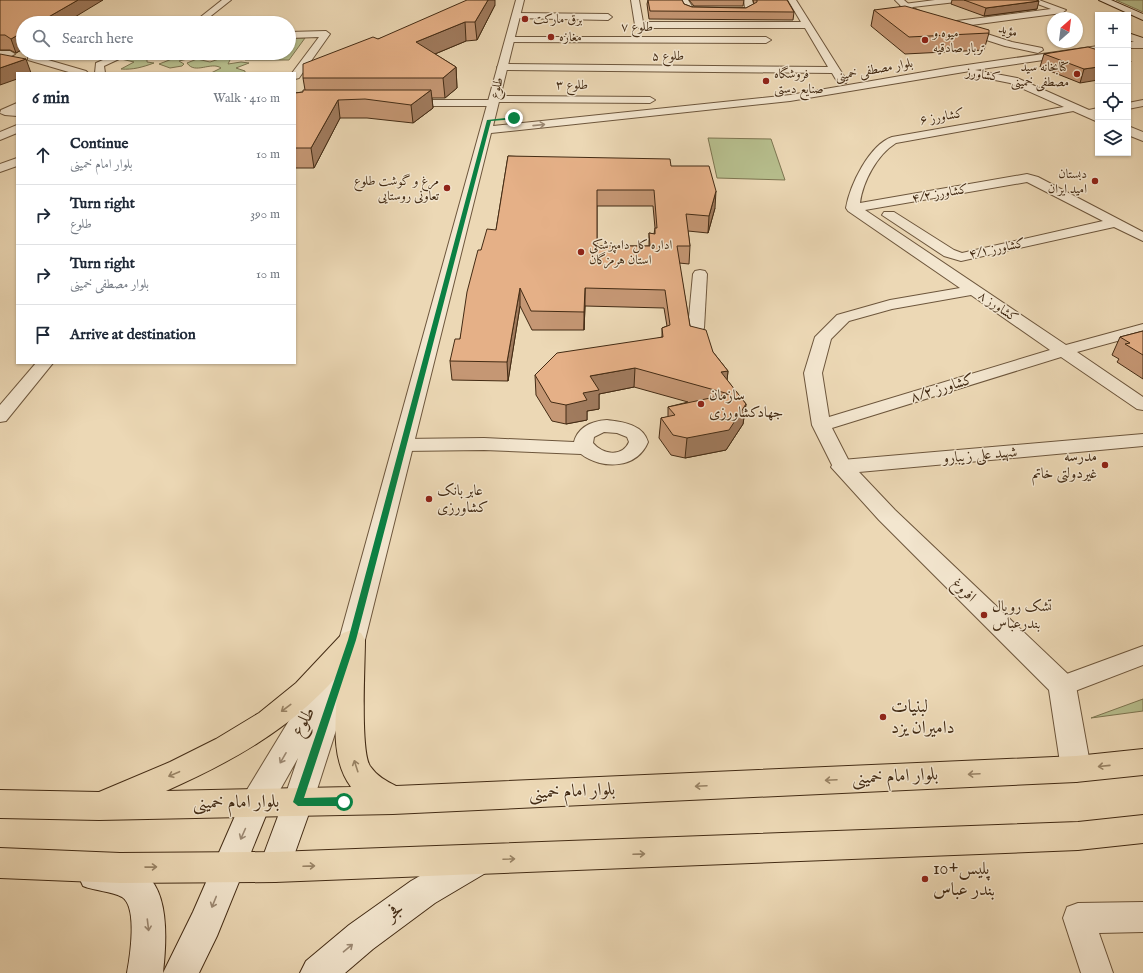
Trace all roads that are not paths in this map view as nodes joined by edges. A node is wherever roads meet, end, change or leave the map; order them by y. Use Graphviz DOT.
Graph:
graph roads {
  1 [pos="227,0"];
  2 [pos="637,0"];
  3 [pos="748,0"];
  4 [pos="792,0"];
  5 [pos="956,0"];
  6 [pos="1031,0"];
  7 [pos="682,1"];
  8 [pos="1099,2"];
  9 [pos="902,3"];
  10 [pos="518,8"];
  11 [pos="1112,12"];
  12 [pos="1123,12"];
  13 [pos="206,16"];
  14 [pos="1131,16"];
  15 [pos="608,17"];
  16 [pos="1141,22"];
  17 [pos="807,25"];
  18 [pos="950,25"];
  19 [pos="296,35"];
  20 [pos="1131,37"];
  21 [pos="509,40"];
  22 [pos="766,40"];
  23 [pos="1095,41"];
  24 [pos="1143,42"];
  25 [pos="1131,45"];
  26 [pos="1143,45"];
  27 [pos="1095,49"];
  28 [pos="1038,50"];
  29 [pos="0,54"];
  30 [pos="997,56"];
  31 [pos="0,59"];
  32 [pos="38,60"];
  33 [pos="93,60"];
  34 [pos="115,60"];
  35 [pos="1011,62"];
  36 [pos="502,67"];
  37 [pos="99,69"];
  38 [pos="834,70"];
  39 [pos="953,70"];
  40 [pos="80,72"];
  41 [pos="296,75"];
  42 [pos="1013,80"];
  43 [pos="842,81"];
  44 [pos="650,100"];
  45 [pos="494,101"];
  46 [pos="392,103"];
  47 [pos="1143,103"];
  48 [pos="1131,105"];
  49 [pos="16,106"];
  50 [pos="1075,108"];
  51 [pos="616,112"];
  52 [pos="16,113"];
  53 [pos="1095,114"];
  54 [pos="488,125"];
  55 [pos="16,129"];
  56 [pos="1131,131"];
  57 [pos="0,137"];
  58 [pos="1143,137"];
  59 [pos="16,162"];
  60 [pos="0,168"];
  61 [pos="853,208"];
  62 [pos="889,215"];
  63 [pos="1114,223"];
  64 [pos="1143,237"];
  65 [pos="700,274"];
  66 [pos="974,290"];
  67 [pos="696,328"];
  68 [pos="1143,329"];
  69 [pos="1063,351"];
  70 [pos="44,364"];
  71 [pos="1143,405"];
  72 [pos="0,417"];
  73 [pos="822,425"];
  74 [pos="1143,440"];
  75 [pos="402,445"];
  76 [pos="586,448"];
  77 [pos="842,467"];
  78 [pos="352,640"];
  79 [pos="1143,654"];
  80 [pos="1062,686"];
  81 [pos="1143,762"];
  82 [pos="1076,769"];
  83 [pos="394,800"];
  84 [pos="298,802"];
  85 [pos="256,803"];
  86 [pos="0,804"];
  87 [pos="99,806"];
  88 [pos="1143,829"];
  89 [pos="478,860"];
  90 [pos="0,863"];
  91 [pos="42,864"];
  92 [pos="229,866"];
  93 [pos="275,867"];
  94 [pos="1143,917"];
  95 [pos="145,973"];
  96 [pos="181,973"];
  97 [pos="318,973"];
  98 [pos="1097,973"];
  1 -- 13 [label="street"];
  2 -- 17 [label="street"];
  3 -- 7 [label="street"];
  4 -- 17 [label="street"];
  5 -- 9 [label="street"];
  6 -- 18 [label="street"];
  8 -- 11 [label="street"];
  8 -- 12 [label="street"];
  9 -- 18 [label="street, مؤید"];
  10 -- 15 [label="street"];
  10 -- 21 [label="street, طلوع"];
  14 -- 16 [label="street"];
  17 -- 38 [label="street"];
  18 -- 28 [label="street, مؤید"];
  18 -- 30 [label="street, مؤید"];
  19 -- 41 [label="street"];
  20 -- 24 [label="street"];
  21 -- 22 [label="street, طلوع ۷"];
  21 -- 36 [label="street, طلوع"];
  23 -- 28 [label="street, بلوار مصطفی خمینی"];
  25 -- 26 [label="street"];
  27 -- 35 [label="street, بلوار مصطفی خمینی"];
  28 -- 30 [label="street, بلوار مصطفی خمینی"];
  29 -- 31 [label="street"];
  30 -- 43 [label="street, بلوار مصطفی خمینی"];
  32 -- 40 [label="street"];
  33 -- 37 [label="street"];
  34 -- 37 [label="street"];
  35 -- 39 [label="street, بلوار مصطفی خمینی"];
  35 -- 42 [label="street, کشاورز"];
  36 -- 38 [label="street, طلوع ۵"];
  36 -- 45 [label="street, طلوع"];
  38 -- 43 [label="street"];
  39 -- 42 [label="street, کشاورز"];
  39 -- 51 [label="street, بلوار مصطفی خمینی"];
  42 -- 50 [label="street, کشاورز"];
  43 -- 51 [label="street, بلوار مصطفی خمینی"];
  44 -- 45 [label="street, طلوع ۳"];
  45 -- 46 [label="street, طلوع ۳"];
  45 -- 54 [label="street, طلوع"];
  47 -- 48 [label="street"];
  49 -- 52 [label="street"];
  50 -- 53 [label="street, کشاورز"];
  50 -- 61 [label="street, کشاورز ۶"];
  51 -- 54 [label="street, بلوار مصطفی خمینی"];
  54 -- 75 [label="street, طلوع"];
  55 -- 57 [label="street"];
  56 -- 58 [label="street"];
  59 -- 60 [label="street"];
  61 -- 63 [label="street, کشاورز ۴/۲"];
  61 -- 66 [label="street, کشاورز ۸"];
  62 -- 63 [label="street, کشاورز ۴/۱"];
  63 -- 64 [label="street"];
  65 -- 67 [label="street"];
  66 -- 69 [label="street, کشاورز ۸"];
  66 -- 73 [label="street"];
  68 -- 69 [label="street, کشاورز ۸/۲"];
  69 -- 71 [label="street, کشاورز ۸"];
  69 -- 73 [label="street, کشاورز ۸/۲"];
  70 -- 72 [label="street"];
  73 -- 77 [label="street"];
  74 -- 77 [label="street, شهید علی زیبارو"];
  75 -- 76 [label="street"];
  75 -- 78 [label="street, طلوع"];
  77 -- 80 [label="street, افروغ"];
  83 -- 78 [label="main road, one-way"];
  78 -- 84 [label="street, طلوع"];
  78 -- 85 [label="street, طلوع, one-way"];
  78 -- 87 [label="main road, one-way"];
  79 -- 80 [label="street"];
  80 -- 82 [label="street"];
  81 -- 82 [label="main road, بلوار امام خمینی, one-way"];
  82 -- 83 [label="main road, بلوار امام خمینی, one-way"];
  83 -- 84 [label="main road, بلوار امام خمینی"];
  84 -- 85 [label="main road, بلوار امام خمینی"];
  84 -- 93 [label="street, طلوع"];
  85 -- 87 [label="main road, بلوار امام خمینی"];
  85 -- 92 [label="street, طلوع, one-way"];
  86 -- 87 [label="main road, بلوار امام خمینی"];
  89 -- 88 [label="main road, one-way"];
  93 -- 89 [label="main road, one-way"];
  97 -- 89 [label="street, فجر, one-way"];
  90 -- 91 [label="main road"];
  91 -- 92 [label="main road, one-way"];
  91 -- 95 [label="street, one-way"];
  92 -- 93 [label="main road"];
  92 -- 96 [label="street, one-way"];
  94 -- 98 [label="street"];
}
